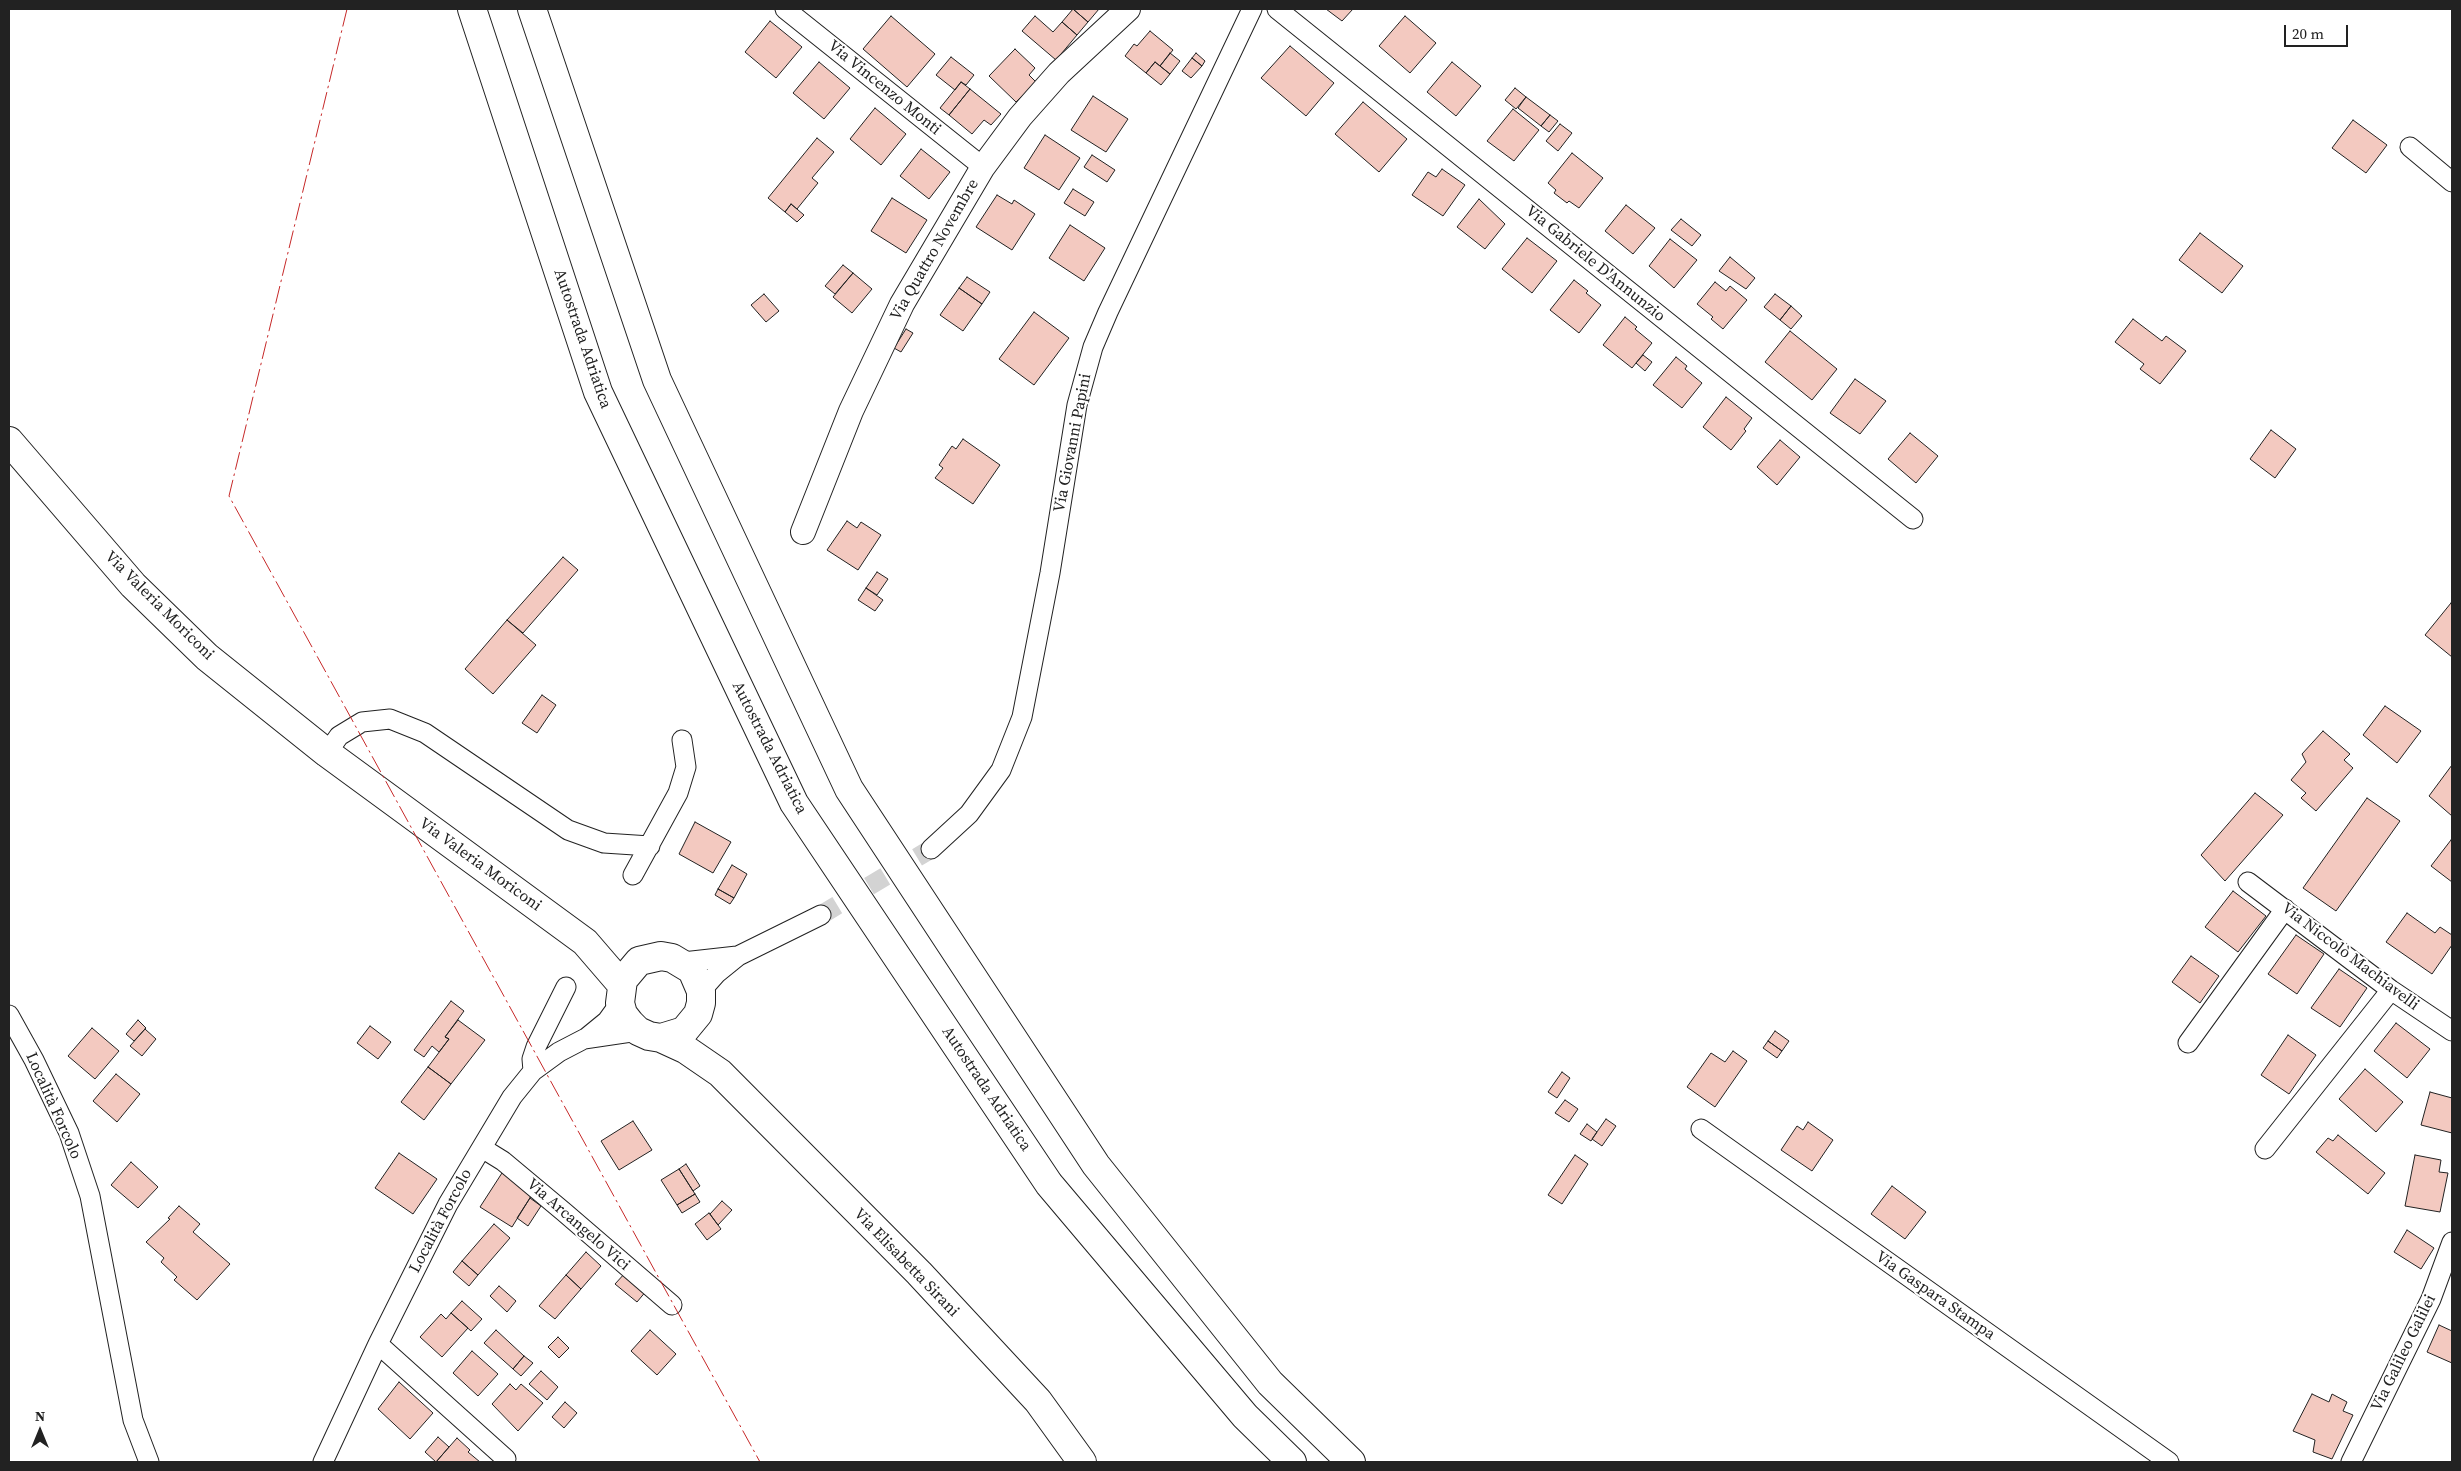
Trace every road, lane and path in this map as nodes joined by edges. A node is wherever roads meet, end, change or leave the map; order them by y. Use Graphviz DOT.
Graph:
graph roads {
  1 [pos="472,9"];
  2 [pos="532,9"];
  3 [pos="785,9"];
  4 [pos="1128,9"];
  5 [pos="1252,9"];
  6 [pos="1277,9"];
  7 [pos="2410,147"];
  8 [pos="983,168"];
  9 [pos="2452,182"];
  10 [pos="9,441"];
  11 [pos="1914,519"];
  12 [pos="803,532"];
  13 [pos="682,740"];
  14 [pos="327,753"];
  15 [pos="650,846"];
  16 [pos="931,849"];
  17 [pos="634,875"];
  18 [pos="2248,882"];
  19 [pos="2284,909"];
  20 [pos="821,915"];
  21 [pos="585,942"];
  22 [pos="738,956"];
  23 [pos="639,961"];
  24 [pos="683,962"];
  25 [pos="566,987"];
  26 [pos="2391,990"];
  27 [pos="621,994"];
  28 [pos="700,1002"];
  29 [pos="9,1015"];
  30 [pos="2452,1032"];
  31 [pos="650,1034"];
  32 [pos="584,1039"];
  33 [pos="2188,1043"];
  34 [pos="533,1071"];
  35 [pos="720,1073"];
  36 [pos="1701,1129"];
  37 [pos="482,1148"];
  38 [pos="2265,1149"];
  39 [pos="2452,1242"];
  40 [pos="672,1305"];
  41 [pos="378,1344"];
  42 [pos="506,1459"];
  43 [pos="149,1462"];
  44 [pos="322,1462"];
  45 [pos="1082,1462"];
  46 [pos="1292,1462"];
  47 [pos="1351,1462"];
  48 [pos="2169,1462"];
  49 [pos="2351,1462"];
  1 -- 46 [label="main road, Autostrada Adriatica"];
  2 -- 47 [label="main road"];
  3 -- 8 [label="street, Via Vincenzo Monti"];
  4 -- 8 [label="street, Via Quattro Novembre"];
  5 -- 16 [label="street, Via Giovanni Papini"];
  6 -- 11 [label="street, Via Gabriele D'Annunzio"];
  7 -- 9 [label="street"];
  8 -- 12 [label="street, Via Quattro Novembre"];
  10 -- 14 [label="main road, Via Valeria Moriconi"];
  13 -- 15 [label="street"];
  14 -- 15 [label="street"];
  14 -- 21 [label="main road, Via Valeria Moriconi"];
  15 -- 17 [label="street"];
  18 -- 19 [label="street, Via Niccolò Machiavelli"];
  19 -- 26 [label="street, Via Niccolò Machiavelli"];
  19 -- 33 [label="street"];
  20 -- 22 [label="street"];
  21 -- 23 [label="main road, Via Valeria Moriconi"];
  21 -- 27 [label="main road, Via Valeria Moriconi"];
  22 -- 24 [label="street"];
  22 -- 28 [label="street"];
  23 -- 24 [label="main road"];
  23 -- 27 [label="main road"];
  24 -- 28 [label="main road"];
  25 -- 34 [label="street"];
  26 -- 30 [label="street, Via Niccolò Machiavelli"];
  26 -- 38 [label="street"];
  27 -- 31 [label="main road"];
  27 -- 32 [label="street"];
  28 -- 31 [label="main road"];
  28 -- 35 [label="main road, Via Elisabetta Sirani"];
  29 -- 43 [label="street, Località Forcolo"];
  31 -- 32 [label="street"];
  31 -- 35 [label="main road, Via Elisabetta Sirani"];
  32 -- 34 [label="street"];
  34 -- 37 [label="street, Località Forcolo"];
  35 -- 45 [label="main road, Via Elisabetta Sirani"];
  36 -- 48 [label="street, Via Gaspara Stampa"];
  37 -- 40 [label="street, Via Arcangelo Vici"];
  37 -- 41 [label="street, Località Forcolo"];
  39 -- 49 [label="street, Via Galileo Galilei"];
  41 -- 42 [label="street"];
  41 -- 44 [label="street, Località Forcolo"];
}
